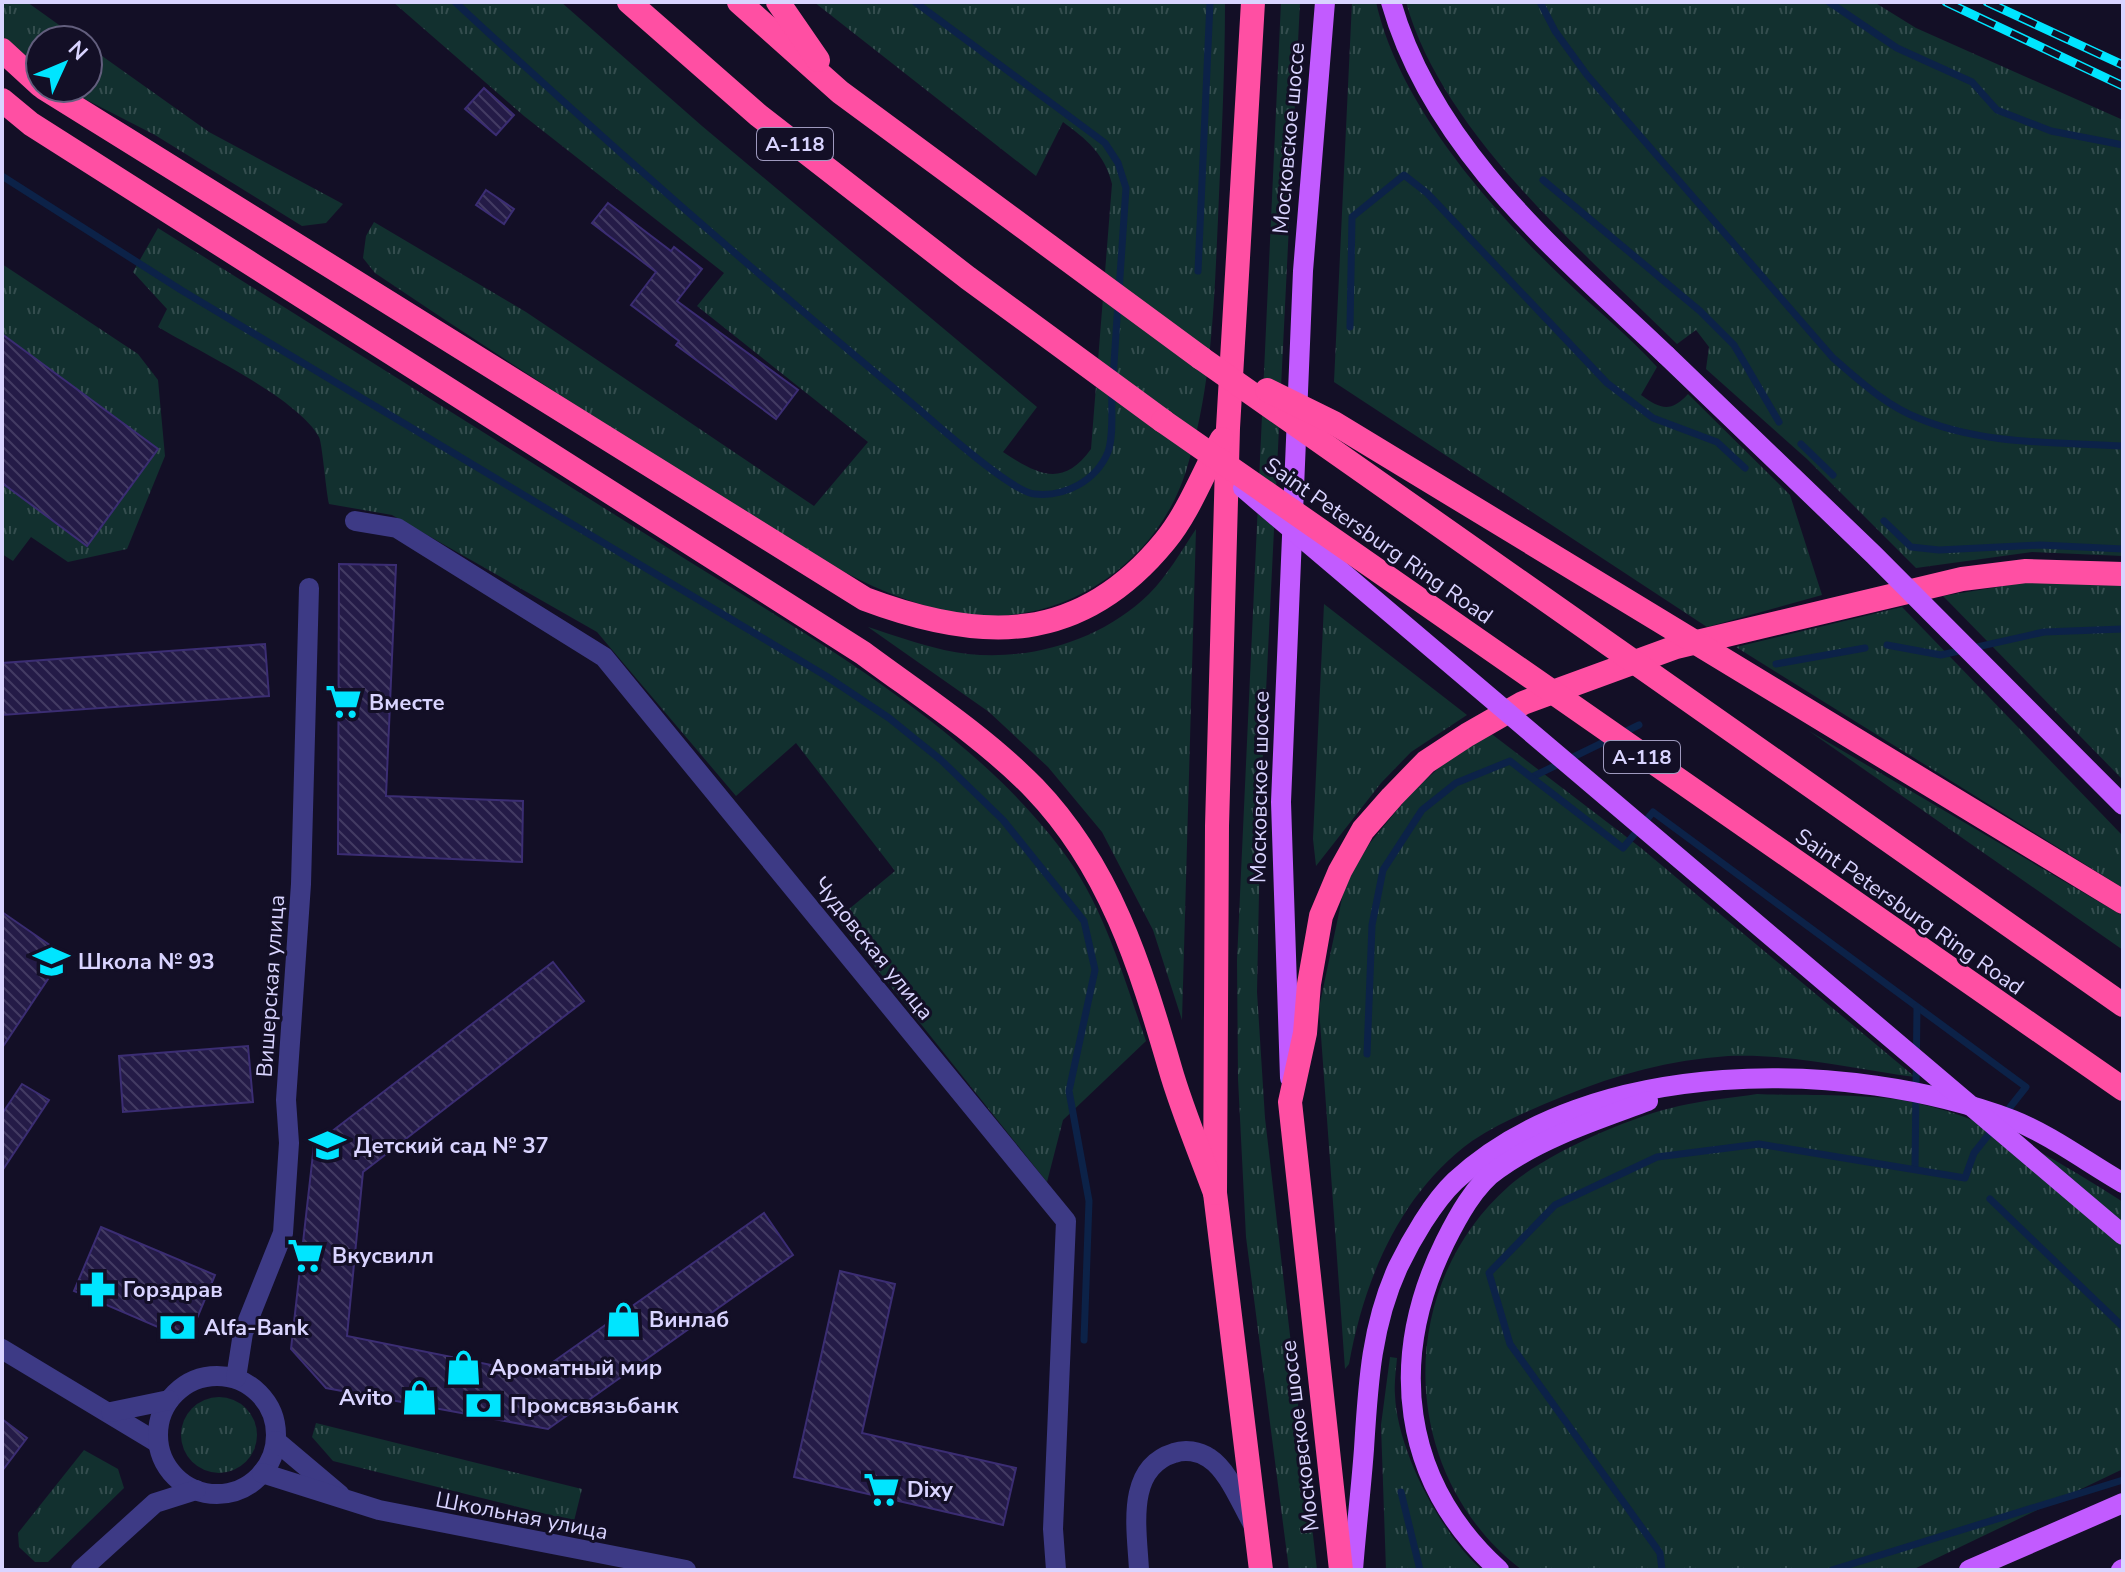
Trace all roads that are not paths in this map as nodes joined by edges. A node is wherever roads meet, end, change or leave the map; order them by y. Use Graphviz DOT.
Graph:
graph roads {
  1 [pos="629,2"];
  2 [pos="739,2"];
  3 [pos="778,2"];
  4 [pos="1253,2"];
  5 [pos="1325,2"];
  6 [pos="1391,2"];
  7 [pos="2,50"];
  8 [pos="24,70"];
  9 [pos="840,92"];
  10 [pos="2,100"];
  11 [pos="71,104"];
  12 [pos="1201,358"];
  13 [pos="1163,421"];
  14 [pos="1228,428"];
  15 [pos="355,521"];
  16 [pos="2123,574"];
  17 [pos="309,588"];
  18 [pos="2123,805"];
  19 [pos="2123,902"];
  20 [pos="2123,1005"];
  21 [pos="1694,1084"];
  22 [pos="2123,1089"];
  23 [pos="1290,1102"];
  24 [pos="2123,1183"];
  25 [pos="1215,1193"];
  26 [pos="2123,1235"];
  27 [pos="2,1349"];
  28 [pos="236,1378"];
  29 [pos="169,1400"];
  30 [pos="111,1412"];
  31 [pos="276,1441"];
  32 [pos="158,1443"];
  33 [pos="167,1466"];
  34 [pos="262,1473"];
  35 [pos="196,1490"];
  36 [pos="350,1502"];
  37 [pos="155,1503"];
  38 [pos="2123,1503"];
  39 [pos="1254,1525"];
  40 [pos="81,1570"];
  41 [pos="686,1570"];
  42 [pos="1056,1570"];
  43 [pos="1139,1570"];
  44 [pos="1261,1570"];
  45 [pos="1341,1570"];
  46 [pos="1353,1570"];
  47 [pos="1499,1570"];
  48 [pos="1969,1570"];
  1 -- 13 [label="highway, Saint Petersburg Ring Road / А-118"];
  2 -- 9 [label="highway, Saint Petersburg Ring Road / А-118"];
  3 -- 9 [label="highway"];
  4 -- 14 [label="highway, Московское шоссе"];
  5 -- 23 [label="main road, Московское шоссе"];
  6 -- 18 [label="main road, bridge"];
  7 -- 8 [label="highway"];
  9 -- 12 [label="highway, Saint Petersburg Ring Road / А-118"];
  10 -- 25 [label="highway"];
  11 -- 14 [label="highway"];
  12 -- 19 [label="highway, bridge"];
  12 -- 20 [label="highway, Saint Petersburg Ring Road / А-118, bridge"];
  13 -- 22 [label="highway, Saint Petersburg Ring Road / А-118, bridge"];
  13 -- 26 [label="main road, bridge"];
  14 -- 25 [label="highway, Московское шоссе"];
  15 -- 42 [label="street, Чудовская улица"];
  16 -- 23 [label="highway"];
  17 -- 28 [label="street, Вишерская улица"];
  21 -- 24 [label="main road, bridge"];
  21 -- 46 [label="main road"];
  21 -- 47 [label="main road"];
  23 -- 45 [label="highway, Московское шоссе"];
  25 -- 39 [label="highway, Московское шоссе"];
  27 -- 30 [label="street"];
  28 -- 29 [label="street"];
  28 -- 31 [label="street"];
  29 -- 30 [label="street"];
  29 -- 32 [label="street"];
  30 -- 32 [label="street"];
  31 -- 34 [label="street"];
  31 -- 36 [label="street, Школьная улица"];
  32 -- 33 [label="street"];
  33 -- 35 [label="street"];
  33 -- 37 [label="street"];
  34 -- 35 [label="street"];
  34 -- 36 [label="street, Школьная улица"];
  35 -- 37 [label="street"];
  36 -- 41 [label="street, Школьная улица"];
  37 -- 40 [label="street"];
  38 -- 48 [label="main road"];
  39 -- 43 [label="street"];
  39 -- 44 [label="highway, Московское шоссе"];
}
